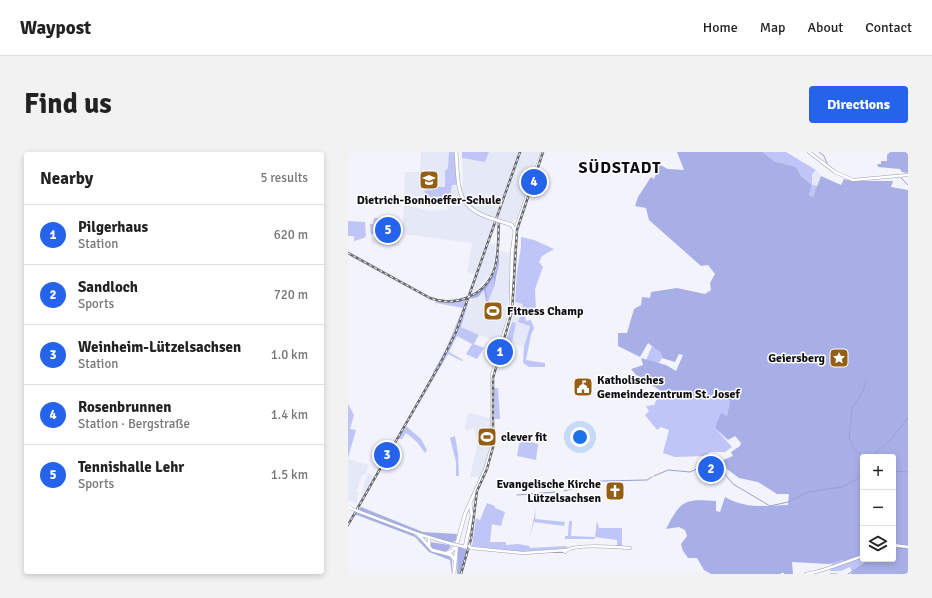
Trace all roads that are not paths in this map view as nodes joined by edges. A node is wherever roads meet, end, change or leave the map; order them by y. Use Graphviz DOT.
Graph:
graph roads {
  1 [pos="456,152"];
  2 [pos="542,152"];
  3 [pos="809,152"];
  4 [pos="908,175"];
  5 [pos="513,227"];
  6 [pos="504,337"];
  7 [pos="498,341"];
  8 [pos="470,501"];
  9 [pos="349,508"];
  10 [pos="472,513"];
  11 [pos="465,514"];
  12 [pos="418,534"];
  13 [pos="433,539"];
  14 [pos="428,540"];
  15 [pos="457,543"];
  16 [pos="896,545"];
  17 [pos="466,547"];
  18 [pos="908,547"];
  19 [pos="630,548"];
  20 [pos="491,551"];
  21 [pos="495,555"];
  22 [pos="860,557"];
  23 [pos="455,560"];
  24 [pos="454,574"];
  25 [pos="806,574"];
  1 -- 5 [label="main road, bridge"];
  2 -- 5 [label="main road"];
  3 -- 4 [label="main road"];
  5 -- 6 [label="main road"];
  6 -- 7 [label="main road"];
  6 -- 8 [label="main road"];
  8 -- 10 [label="main road"];
  8 -- 11 [label="main road"];
  9 -- 12 [label="main road, bridge"];
  10 -- 11 [label="main road"];
  10 -- 17 [label="main road"];
  11 -- 15 [label="main road"];
  12 -- 14 [label="main road"];
  12 -- 14 [label="main road"];
  13 -- 14 [label="main road"];
  13 -- 17 [label="main road, bridge"];
  14 -- 15 [label="main road"];
  14 -- 23 [label="main road"];
  15 -- 23 [label="main road"];
  16 -- 18 [label="main road"];
  17 -- 20 [label="main road"];
  19 -- 20 [label="main road"];
  20 -- 21 [label="main road"];
  22 -- 25 [label="main road"];
  23 -- 24 [label="main road"];
}
